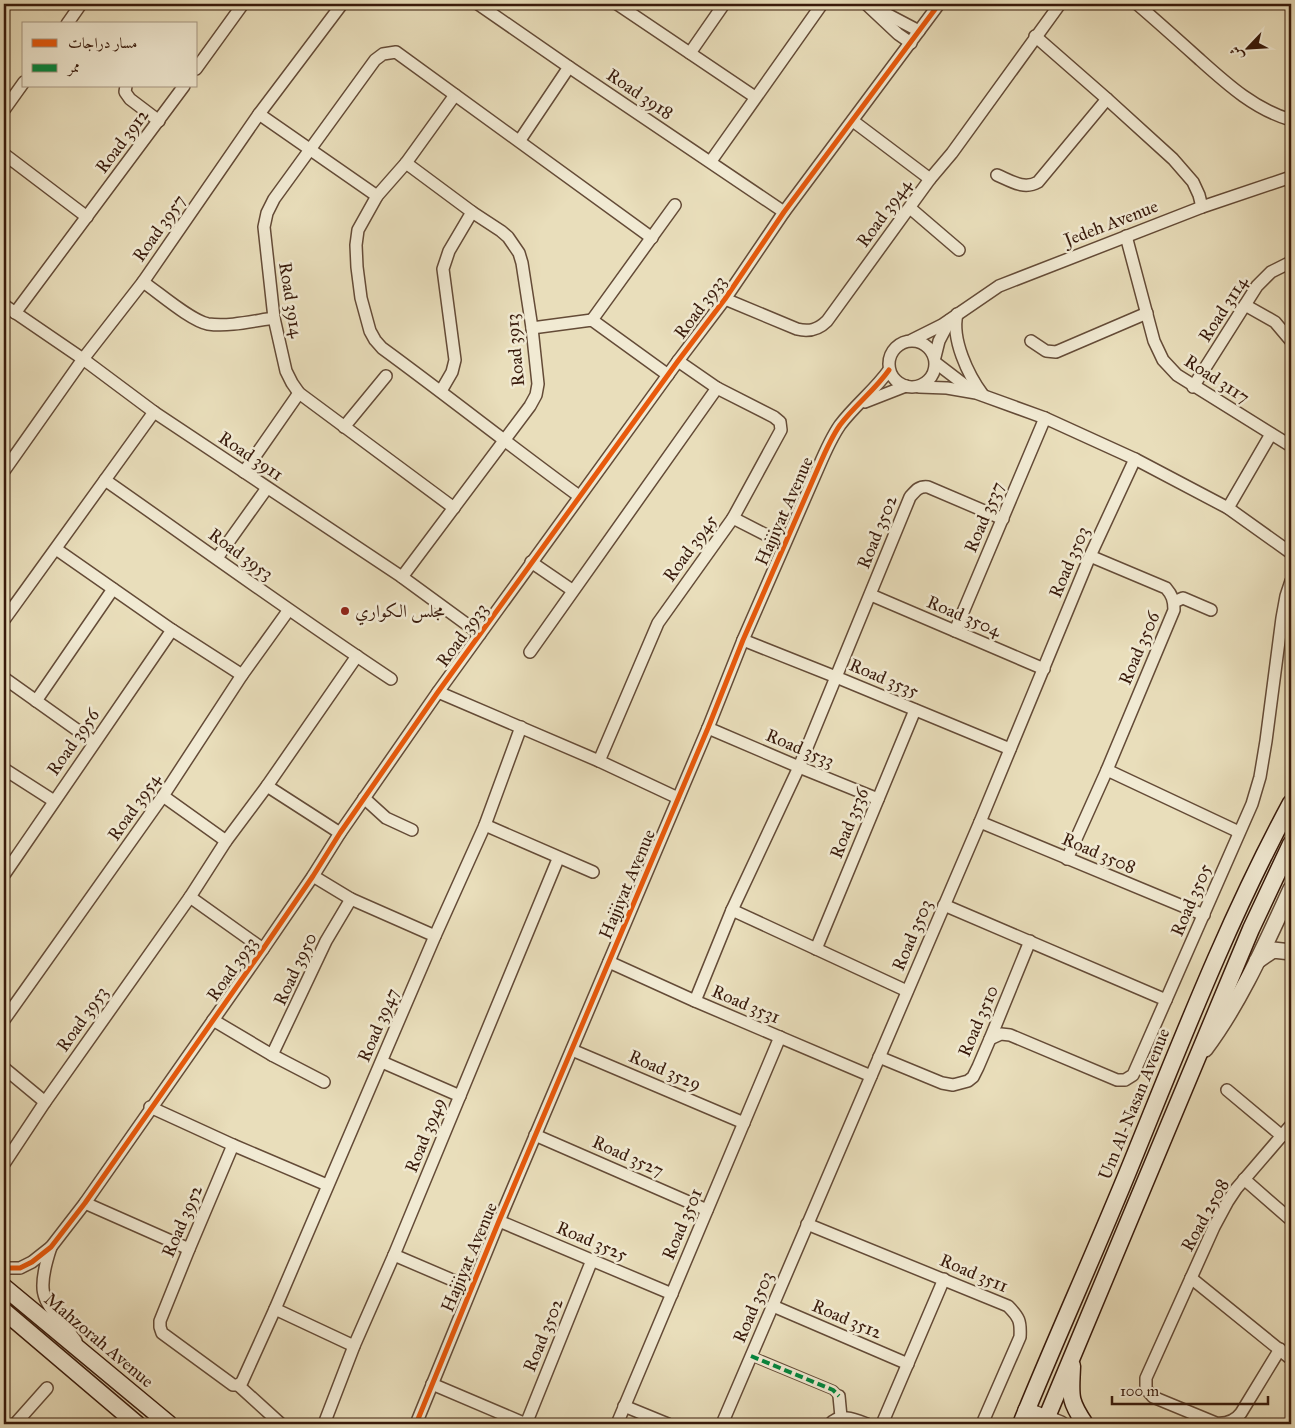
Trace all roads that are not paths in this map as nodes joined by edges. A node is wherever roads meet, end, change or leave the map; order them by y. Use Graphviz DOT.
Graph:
graph roads {
  1 [pos="81,4"];
  2 [pos="243,4"];
  3 [pos="342,4"];
  4 [pos="478,4"];
  5 [pos="724,4"];
  6 [pos="822,4"];
  7 [pos="867,4"];
  8 [pos="939,4"];
  9 [pos="1060,4"];
  10 [pos="1137,4"];
  11 [pos="623,5"];
  12 [pos="68,22"];
  13 [pos="920,31"];
  14 [pos="1035,36"];
  15 [pos="911,43"];
  16 [pos="690,53"];
  17 [pos="198,66"];
  18 [pos="569,67"];
  19 [pos="22,85"];
  20 [pos="126,88"];
  21 [pos="183,88"];
  22 [pos="455,95"];
  23 [pos="755,98"];
  24 [pos="1107,99"];
  25 [pos="4,110"];
  26 [pos="259,114"];
  27 [pos="1291,120"];
  28 [pos="159,121"];
  29 [pos="853,121"];
  30 [pos="520,140"];
  31 [pos="310,150"];
  32 [pos="4,154"];
  33 [pos="711,161"];
  34 [pos="406,163"];
  35 [pos="997,174"];
  36 [pos="1291,177"];
  37 [pos="930,179"];
  38 [pos="377,196"];
  39 [pos="675,205"];
  40 [pos="1202,207"];
  41 [pos="910,208"];
  42 [pos="472,212"];
  43 [pos="784,212"];
  44 [pos="87,217"];
  45 [pos="1126,236"];
  46 [pos="652,238"];
  47 [pos="959,250"];
  48 [pos="1291,262"];
  49 [pos="143,282"];
  50 [pos="726,299"];
  51 [pos="4,305"];
  52 [pos="1245,305"];
  53 [pos="15,313"];
  54 [pos="1147,313"];
  55 [pos="954,316"];
  56 [pos="274,318"];
  57 [pos="592,320"];
  58 [pos="532,328"];
  59 [pos="912,340"];
  60 [pos="1031,341"];
  61 [pos="1291,341"];
  62 [pos="83,359"];
  63 [pos="935,360"];
  64 [pos="678,361"];
  65 [pos="889,370"];
  66 [pos="668,375"];
  67 [pos="386,376"];
  68 [pos="906,386"];
  69 [pos="918,387"];
  70 [pos="1193,387"];
  71 [pos="717,388"];
  72 [pos="441,391"];
  73 [pos="300,393"];
  74 [pos="980,394"];
  75 [pos="858,405"];
  76 [pos="154,412"];
  77 [pos="1045,418"];
  78 [pos="344,427"];
  79 [pos="1271,434"];
  80 [pos="504,442"];
  81 [pos="1291,446"];
  82 [pos="1135,459"];
  83 [pos="4,471"];
  84 [pos="244,472"];
  85 [pos="105,480"];
  86 [pos="267,488"];
  87 [pos="579,496"];
  88 [pos="454,508"];
  89 [pos="1228,508"];
  90 [pos="733,518"];
  91 [pos="1003,519"];
  92 [pos="784,544"];
  93 [pos="56,548"];
  94 [pos="1291,553"];
  95 [pos="1090,556"];
  96 [pos="217,558"];
  97 [pos="531,562"];
  98 [pos="402,577"];
  99 [pos="1291,581"];
  100 [pos="113,589"];
  101 [pos="572,590"];
  102 [pos="870,595"];
  103 [pos="1174,602"];
  104 [pos="1211,610"];
  105 [pos="288,611"];
  106 [pos="4,620"];
  107 [pos="172,630"];
  108 [pos="955,631"];
  109 [pos="480,634"];
  110 [pos="743,640"];
  111 [pos="530,652"];
  112 [pos="357,656"];
  113 [pos="1044,669"];
  114 [pos="242,674"];
  115 [pos="836,677"];
  116 [pos="4,678"];
  117 [pos="391,679"];
  118 [pos="438,692"];
  119 [pos="36,701"];
  120 [pos="915,710"];
  121 [pos="521,727"];
  122 [pos="708,728"];
  123 [pos="94,742"];
  124 [pos="1010,749"];
  125 [pos="599,761"];
  126 [pos="799,767"];
  127 [pos="4,769"];
  128 [pos="1107,770"];
  129 [pos="267,786"];
  130 [pos="163,796"];
  131 [pos="364,798"];
  132 [pos="678,798"];
  133 [pos="878,799"];
  134 [pos="54,802"];
  135 [pos="1291,803"];
  136 [pos="980,822"];
  137 [pos="485,825"];
  138 [pos="412,830"];
  139 [pos="1239,832"];
  140 [pos="340,833"];
  141 [pos="226,841"];
  142 [pos="1291,844"];
  143 [pos="1067,858"];
  144 [pos="558,859"];
  145 [pos="592,872"];
  146 [pos="4,875"];
  147 [pos="313,876"];
  148 [pos="1291,889"];
  149 [pos="190,897"];
  150 [pos="351,899"];
  151 [pos="944,905"];
  152 [pos="732,910"];
  153 [pos="1204,915"];
  154 [pos="1276,922"];
  155 [pos="435,936"];
  156 [pos="1030,941"];
  157 [pos="263,949"];
  158 [pos="816,949"];
  159 [pos="1291,950"];
  160 [pos="609,962"];
  161 [pos="1256,962"];
  162 [pos="907,991"];
  163 [pos="1166,1000"];
  164 [pos="694,1001"];
  165 [pos="4,1020"];
  166 [pos="213,1020"];
  167 [pos="780,1037"];
  168 [pos="990,1040"];
  169 [pos="572,1050"];
  170 [pos="272,1055"];
  171 [pos="879,1057"];
  172 [pos="382,1062"];
  173 [pos="1196,1063"];
  174 [pos="4,1068"];
  175 [pos="871,1076"];
  176 [pos="324,1082"];
  177 [pos="1227,1090"];
  178 [pos="460,1096"];
  179 [pos="45,1102"];
  180 [pos="150,1107"];
  181 [pos="744,1123"];
  182 [pos="1291,1125"];
  183 [pos="535,1135"];
  184 [pos="1282,1136"];
  185 [pos="233,1145"];
  186 [pos="4,1164"];
  187 [pos="1244,1179"];
  188 [pos="327,1185"];
  189 [pos="85,1202"];
  190 [pos="707,1210"];
  191 [pos="1291,1220"];
  192 [pos="499,1221"];
  193 [pos="807,1224"];
  194 [pos="51,1247"];
  195 [pos="189,1249"];
  196 [pos="394,1255"];
  197 [pos="592,1260"];
  198 [pos="4,1268"];
  199 [pos="1191,1278"];
  200 [pos="944,1279"];
  201 [pos="4,1287"];
  202 [pos="471,1288"];
  203 [pos="672,1294"];
  204 [pos="773,1306"];
  205 [pos="275,1309"];
  206 [pos="4,1311"];
  207 [pos="354,1346"];
  208 [pos="1280,1349"];
  209 [pos="86,1355"];
  210 [pos="751,1356"];
  211 [pos="1072,1358"];
  212 [pos="1291,1359"];
  213 [pos="908,1364"];
  214 [pos="432,1384"];
  215 [pos="238,1385"];
  216 [pos="47,1388"];
  217 [pos="839,1396"];
  218 [pos="624,1406"];
  219 [pos="841,1417"];
  220 [pos="1023,1417"];
  221 [pos="1050,1422"];
  222 [pos="15,1424"];
  223 [pos="137,1424"];
  224 [pos="169,1424"];
  225 [pos="281,1424"];
  226 [pos="324,1424"];
  227 [pos="416,1424"];
  228 [pos="526,1424"];
  229 [pos="617,1424"];
  230 [pos="668,1424"];
  231 [pos="722,1424"];
  232 [pos="830,1424"];
  233 [pos="867,1424"];
  234 [pos="882,1424"];
  235 [pos="982,1424"];
  236 [pos="1085,1424"];
  1 -- 12 [label="street"];
  2 -- 17 [label="street"];
  3 -- 26 [label="street, Road 3957"];
  4 -- 18 [label="street, Road 3918"];
  5 -- 16 [label="street"];
  6 -- 23 [label="street"];
  7 -- 13 [label="street"];
  7 -- 15 [label="street"];
  8 -- 13 [label="street, Road 3933"];
  9 -- 14 [label="street, Road 3944"];
  10 -- 27 [label="street"];
  11 -- 16 [label="street"];
  13 -- 15 [label="street, Road 3933"];
  14 -- 24 [label="street"];
  14 -- 37 [label="street, Road 3944"];
  15 -- 29 [label="street, Road 3933"];
  16 -- 23 [label="street"];
  18 -- 30 [label="street"];
  18 -- 33 [label="street, Road 3918"];
  19 -- 25 [label="street"];
  20 -- 28 [label="street"];
  21 -- 28 [label="street, Road 3912"];
  22 -- 30 [label="street"];
  22 -- 31 [label="street, Road 3914"];
  22 -- 34 [label="street"];
  23 -- 33 [label="street"];
  24 -- 35 [label="street"];
  24 -- 40 [label="street"];
  26 -- 31 [label="street"];
  26 -- 49 [label="street, Road 3957"];
  28 -- 44 [label="street, Road 3912"];
  29 -- 37 [label="street"];
  29 -- 43 [label="street, Road 3933"];
  30 -- 46 [label="street"];
  31 -- 38 [label="street"];
  31 -- 56 [label="street, Road 3914"];
  32 -- 44 [label="street"];
  33 -- 43 [label="street, Road 3918"];
  34 -- 38 [label="street"];
  34 -- 42 [label="street, Road 3913"];
  36 -- 40 [label="street, Jedeh Avenue"];
  37 -- 41 [label="street, Road 3944"];
  38 -- 72 [label="street"];
  39 -- 46 [label="street"];
  40 -- 45 [label="street, Jedeh Avenue"];
  41 -- 47 [label="street"];
  41 -- 50 [label="street, Road 3944"];
  42 -- 58 [label="street, Road 3913"];
  42 -- 72 [label="street"];
  43 -- 50 [label="street, Road 3933"];
  44 -- 53 [label="street, Road 3912"];
  45 -- 54 [label="street, Road 3117"];
  45 -- 55 [label="street, Jedeh Avenue"];
  46 -- 57 [label="street"];
  48 -- 52 [label="street, Road 3114"];
  49 -- 56 [label="street"];
  49 -- 62 [label="street, Road 3957"];
  50 -- 64 [label="street, Road 3933"];
  51 -- 53 [label="street, Road 3911"];
  52 -- 61 [label="street"];
  52 -- 70 [label="street, Road 3114"];
  53 -- 62 [label="street, Road 3911"];
  54 -- 60 [label="street"];
  54 -- 70 [label="street, Road 3117"];
  55 -- 59 [label="street, Jedeh Avenue"];
  55 -- 63 [label="street, Jedeh Avenue"];
  55 -- 74 [label="street"];
  56 -- 73 [label="street, Road 3914"];
  57 -- 58 [label="street"];
  57 -- 66 [label="street"];
  58 -- 80 [label="street, Road 3913"];
  59 -- 63 [label="street"];
  59 -- 65 [label="street"];
  62 -- 76 [label="street, Road 3911"];
  62 -- 83 [label="street, Road 3957"];
  63 -- 69 [label="street"];
  63 -- 74 [label="street"];
  64 -- 66 [label="street, Road 3933"];
  64 -- 71 [label="street, Road 3945"];
  65 -- 68 [label="street"];
  65 -- 75 [label="street, Hajjiyat Avenue"];
  66 -- 87 [label="street, Road 3933"];
  67 -- 78 [label="street"];
  68 -- 69 [label="street"];
  68 -- 75 [label="street, Hajjiyat Avenue"];
  69 -- 74 [label="street"];
  70 -- 79 [label="street, Road 3117"];
  71 -- 90 [label="street, Road 3945"];
  71 -- 101 [label="street"];
  72 -- 80 [label="street"];
  73 -- 78 [label="street, Road 3914"];
  73 -- 84 [label="street"];
  74 -- 77 [label="street"];
  75 -- 92 [label="street, Hajjiyat Avenue"];
  76 -- 84 [label="street, Road 3911"];
  76 -- 85 [label="street"];
  77 -- 82 [label="street"];
  77 -- 91 [label="street, Road 3537"];
  78 -- 88 [label="street, Road 3914"];
  79 -- 81 [label="street, Road 3117"];
  79 -- 89 [label="street"];
  80 -- 87 [label="street"];
  80 -- 88 [label="street, Road 3913"];
  82 -- 89 [label="street"];
  82 -- 95 [label="street, Road 3503"];
  84 -- 86 [label="street, Road 3911"];
  85 -- 93 [label="street"];
  85 -- 96 [label="street, Road 3953"];
  86 -- 96 [label="street"];
  86 -- 98 [label="street, Road 3911"];
  87 -- 97 [label="street, Road 3933"];
  88 -- 98 [label="street, Road 3913"];
  89 -- 94 [label="street"];
  90 -- 92 [label="street"];
  90 -- 125 [label="street, Road 3945"];
  91 -- 102 [label="street, Road 3502"];
  91 -- 108 [label="street, Road 3537"];
  92 -- 110 [label="street, Hajjiyat Avenue"];
  93 -- 100 [label="street"];
  93 -- 106 [label="street"];
  95 -- 103 [label="street, Road 3506"];
  95 -- 113 [label="street, Road 3503"];
  96 -- 105 [label="street, Road 3953"];
  97 -- 101 [label="street"];
  97 -- 109 [label="street, Road 3933"];
  98 -- 109 [label="street, Road 3911"];
  99 -- 139 [label="street, Road 3505"];
  100 -- 107 [label="street"];
  100 -- 119 [label="street"];
  101 -- 111 [label="street"];
  102 -- 108 [label="street, Road 3504"];
  102 -- 115 [label="street, Road 3502"];
  103 -- 104 [label="street"];
  103 -- 128 [label="street, Road 3506"];
  105 -- 112 [label="street, Road 3953"];
  105 -- 114 [label="street, Road 3954"];
  107 -- 114 [label="street"];
  107 -- 123 [label="street, Road 3956"];
  108 -- 113 [label="street, Road 3504"];
  109 -- 118 [label="street, Road 3933"];
  110 -- 115 [label="street, Road 3535"];
  110 -- 122 [label="street, Hajjiyat Avenue"];
  112 -- 117 [label="street, Road 3953"];
  112 -- 129 [label="street, Road 3953"];
  113 -- 124 [label="street, Road 3503"];
  114 -- 130 [label="street, Road 3954"];
  115 -- 120 [label="street, Road 3535"];
  115 -- 126 [label="street"];
  116 -- 119 [label="street"];
  118 -- 121 [label="street"];
  118 -- 131 [label="street, Road 3933"];
  119 -- 123 [label="street"];
  120 -- 124 [label="street, Road 3535"];
  120 -- 133 [label="street, Road 3536"];
  121 -- 125 [label="street"];
  121 -- 137 [label="street, Road 3947"];
  122 -- 126 [label="street, Road 3533"];
  122 -- 132 [label="street, Hajjiyat Avenue"];
  123 -- 134 [label="street, Road 3956"];
  124 -- 136 [label="street, Road 3503"];
  125 -- 132 [label="street"];
  126 -- 133 [label="street, Road 3533"];
  126 -- 152 [label="street"];
  127 -- 134 [label="street"];
  128 -- 139 [label="street"];
  128 -- 143 [label="street, Road 3506"];
  129 -- 140 [label="street"];
  129 -- 141 [label="street, Road 3953"];
  130 -- 141 [label="street"];
  130 -- 165 [label="street, Road 3954"];
  131 -- 138 [label="street"];
  131 -- 140 [label="street, Road 3933"];
  132 -- 160 [label="street, Hajjiyat Avenue"];
  133 -- 158 [label="street, Road 3536"];
  134 -- 146 [label="street, Road 3956"];
  135 -- 220 [label="main road, Um Al-Nasan Avenue"];
  136 -- 143 [label="street, Road 3508"];
  136 -- 151 [label="street, Road 3503"];
  137 -- 144 [label="street"];
  137 -- 155 [label="street, Road 3947"];
  139 -- 153 [label="street, Road 3505"];
  140 -- 147 [label="street, Road 3933"];
  141 -- 149 [label="street, Road 3953"];
  142 -- 173 [label="main road"];
  143 -- 153 [label="street, Road 3508"];
  144 -- 145 [label="street"];
  144 -- 178 [label="street, Road 3949"];
  147 -- 150 [label="street"];
  147 -- 157 [label="street, Road 3933"];
  148 -- 154 [label="street"];
  149 -- 157 [label="street"];
  149 -- 179 [label="street, Road 3953"];
  150 -- 155 [label="street"];
  150 -- 170 [label="street, Road 3950"];
  151 -- 156 [label="street"];
  151 -- 162 [label="street, Road 3503"];
  152 -- 158 [label="street"];
  152 -- 164 [label="street"];
  153 -- 163 [label="street, Road 3505"];
  154 -- 159 [label="street"];
  154 -- 161 [label="street"];
  155 -- 172 [label="street, Road 3947"];
  156 -- 163 [label="street"];
  156 -- 168 [label="street, Road 3510"];
  157 -- 166 [label="street, Road 3933"];
  158 -- 162 [label="street"];
  159 -- 161 [label="street"];
  160 -- 164 [label="street, Road 3531"];
  160 -- 169 [label="street, Hajjiyat Avenue"];
  161 -- 173 [label="street"];
  162 -- 171 [label="street, Road 3503"];
  163 -- 168 [label="street, Road 3505"];
  164 -- 167 [label="street, Road 3531"];
  166 -- 170 [label="street"];
  166 -- 180 [label="street, Road 3933"];
  167 -- 175 [label="street, Road 3531"];
  167 -- 181 [label="street, Road 3501"];
  168 -- 171 [label="street, Road 3510"];
  169 -- 181 [label="street, Road 3529"];
  169 -- 183 [label="street, Hajjiyat Avenue"];
  170 -- 176 [label="street"];
  171 -- 175 [label="street, Road 3503"];
  172 -- 178 [label="street"];
  172 -- 188 [label="street, Road 3947"];
  173 -- 211 [label="main road"];
  174 -- 179 [label="street"];
  175 -- 193 [label="street, Road 3503"];
  177 -- 184 [label="street"];
  178 -- 196 [label="street, Road 3949"];
  179 -- 186 [label="street, Road 3953"];
  180 -- 185 [label="street"];
  180 -- 189 [label="street, Road 3933"];
  181 -- 190 [label="street, Road 3501"];
  182 -- 184 [label="street, Road 2508"];
  183 -- 190 [label="street, Road 3527"];
  183 -- 192 [label="street, Hajjiyat Avenue"];
  184 -- 187 [label="street, Road 2508"];
  185 -- 188 [label="street"];
  185 -- 195 [label="street, Road 3952"];
  187 -- 191 [label="street"];
  187 -- 199 [label="street, Road 2508"];
  188 -- 205 [label="street, Road 3947"];
  189 -- 194 [label="street, Road 3933"];
  189 -- 195 [label="street"];
  190 -- 203 [label="street, Road 3501"];
  192 -- 197 [label="street, Road 3525"];
  192 -- 202 [label="street, Hajjiyat Avenue"];
  193 -- 200 [label="street, Road 3511"];
  193 -- 204 [label="street, Road 3503"];
  194 -- 198 [label="street, Road 3933"];
  194 -- 209 [label="street, Road 3933"];
  195 -- 215 [label="street, Road 3952"];
  196 -- 202 [label="street"];
  196 -- 207 [label="street, Road 3949"];
  197 -- 203 [label="street, Road 3525"];
  197 -- 228 [label="street, Road 3502"];
  199 -- 208 [label="street, Road 2508"];
  199 -- 208 [label="street, Road 2508"];
  200 -- 213 [label="street"];
  200 -- 235 [label="street, Road 3511"];
  201 -- 209 [label="main road, Mahzorah Avenue"];
  202 -- 214 [label="street, Hajjiyat Avenue"];
  203 -- 218 [label="street, Road 3501"];
  204 -- 210 [label="street, Road 3503"];
  204 -- 213 [label="street, Road 3512"];
  205 -- 207 [label="street"];
  205 -- 215 [label="street, Road 3947"];
  206 -- 223 [label="main road"];
  207 -- 226 [label="street, Road 3949"];
  208 -- 212 [label="street, Road 2508"];
  209 -- 224 [label="main road, Mahzorah Avenue"];
  210 -- 217 [label="street"];
  210 -- 231 [label="street, Road 3503"];
  211 -- 221 [label="main road"];
  211 -- 236 [label="main road"];
  213 -- 234 [label="street"];
  214 -- 227 [label="street, Hajjiyat Avenue"];
  214 -- 228 [label="street"];
  215 -- 225 [label="street"];
  216 -- 222 [label="street"];
  217 -- 219 [label="street"];
  218 -- 229 [label="street, Road 3501"];
  218 -- 230 [label="street"];
  219 -- 232 [label="street"];
  219 -- 233 [label="street"];
  220 -- 221 [label="street"];
}
